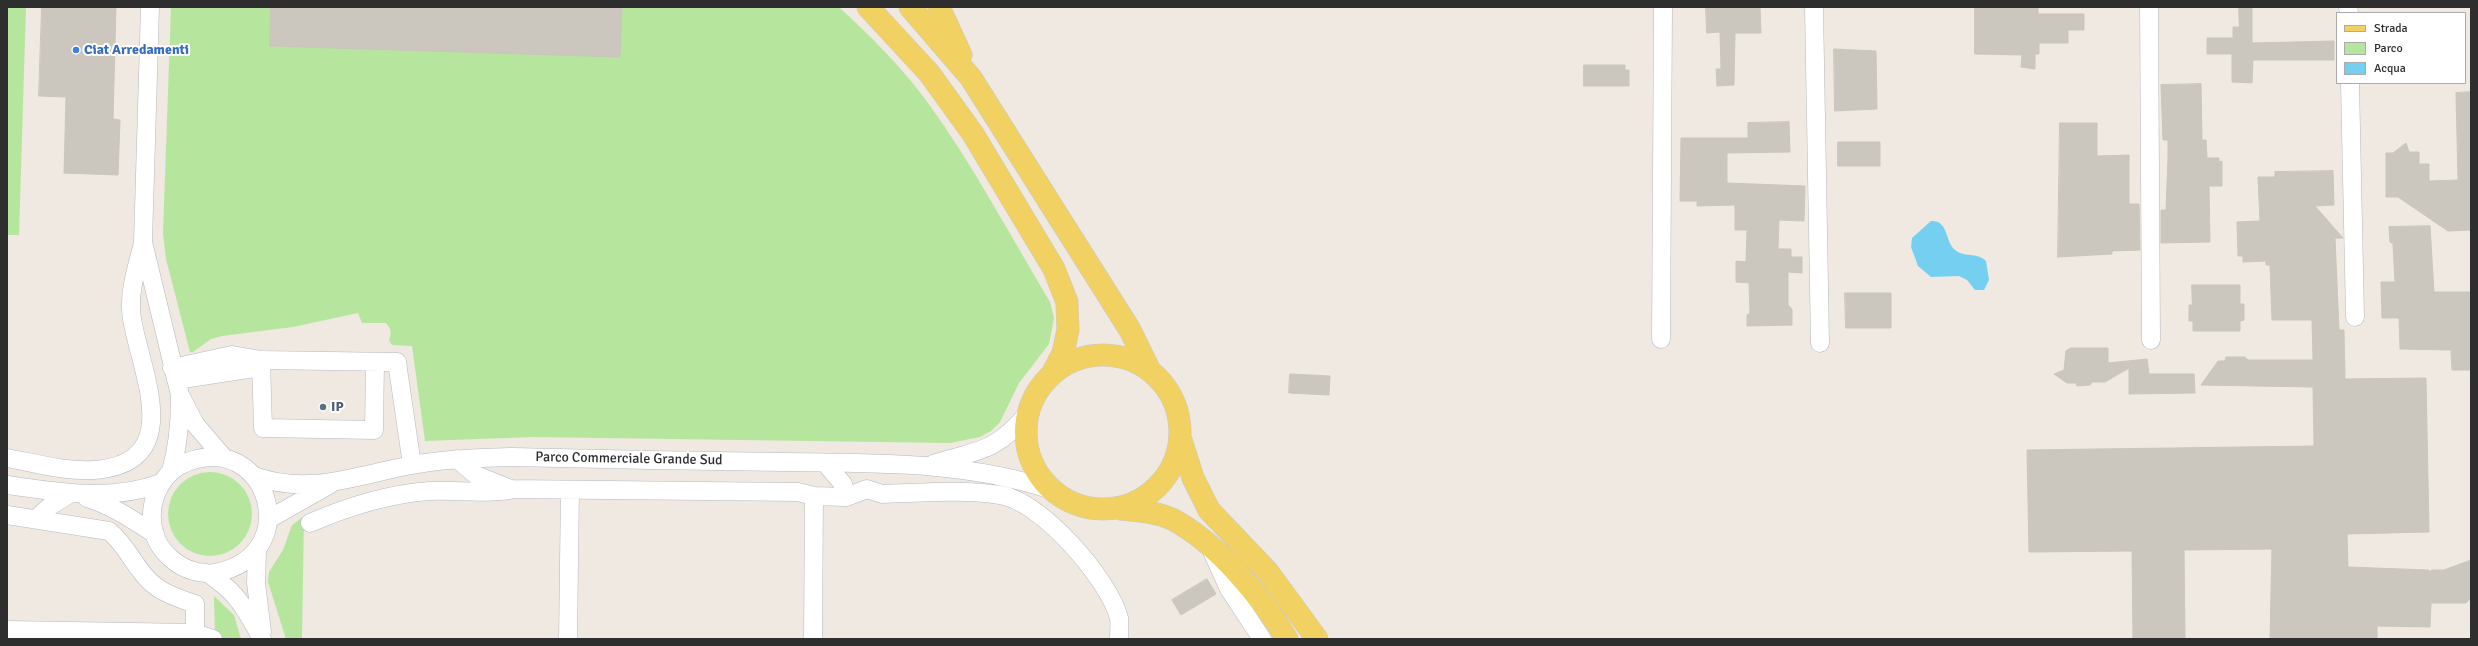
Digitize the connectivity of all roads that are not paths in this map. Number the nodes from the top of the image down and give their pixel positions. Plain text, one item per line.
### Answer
1 (150, 7) edge
2 (868, 7) edge
3 (910, 7) edge
4 (939, 7) edge
5 (1663, 7) edge
6 (1814, 7) edge
7 (2149, 7) edge
8 (971, 78) junction
9 (2350, 84) edge
10 (143, 242) junction
11 (2355, 317) dead end
12 (1661, 339) dead end
13 (2151, 340) dead end
14 (1820, 343) dead end
15 (375, 362) junction
16 (261, 364) junction
17 (1149, 369) junction
18 (1052, 374) junction
19 (176, 381) junction
20 (1028, 413) junction
21 (1181, 440) junction
22 (7, 458) edge
23 (224, 458) junction
24 (457, 459) junction
25 (825, 463) junction
26 (866, 463) junction
27 (412, 464) junction
28 (929, 465) junction
29 (254, 476) junction
30 (166, 477) junction
31 (332, 483) junction
32 (7, 485) edge
33 (866, 489) junction
34 (511, 490) junction
35 (570, 490) junction
36 (1052, 490) junction
37 (71, 493) junction
38 (814, 496) junction
39 (846, 497) junction
40 (1115, 509) junction
41 (7, 515) edge
42 (36, 519) junction
43 (269, 520) junction
44 (310, 522) dead end
45 (155, 534) junction
46 (1210, 546) junction
47 (257, 550) junction
48 (208, 574) junction
49 (7, 630) edge
50 (195, 633) junction
51 (213, 639) edge
52 (262, 639) edge
53 (568, 639) edge
54 (812, 639) edge
55 (1119, 639) edge
56 (1262, 639) edge
57 (1287, 639) edge
58 (1317, 639) edge

1 - 10 street
2 - 18 main road
3 - 8 main road
4 - 8 main road
5 - 12 street
6 - 14 street
7 - 13 street
8 - 17 main road
9 - 11 street
10 - 19 street
10 - 22 street
15 - 16 street
15 - 16 street
15 - 27 street
16 - 19 street
17 - 18 main road
17 - 21 main road
18 - 20 main road
19 - 23 street
19 - 30 street
20 - 28 street, Parco Commerciale Grande Sud
20 - 36 main road
21 - 40 main road
21 - 58 main road
23 - 29 street
23 - 30 street
24 - 25 street, Parco Commerciale Grande Sud
24 - 27 street, Parco Commerciale Grande Sud
24 - 34 street
25 - 26 street, Parco Commerciale Grande Sud
25 - 39 street
26 - 28 street, Parco Commerciale Grande Sud
26 - 33 street
27 - 31 street, Parco Commerciale Grande Sud
28 - 36 street, Parco Commerciale Grande Sud
29 - 31 street, Parco Commerciale Grande Sud
29 - 43 street
30 - 37 street
30 - 45 street
31 - 43 street, Parco Commerciale Grande Sud
32 - 37 street
33 - 39 street
33 - 55 street
34 - 35 street
34 - 44 street
35 - 38 street
35 - 53 street
36 - 40 main road
37 - 42 street
37 - 45 street
38 - 39 street
38 - 54 street
40 - 46 main road
41 - 42 street
42 - 50 street
43 - 47 street
45 - 48 street
46 - 56 street
46 - 57 main road
47 - 48 street
47 - 52 street
48 - 52 street
49 - 50 street
50 - 51 street

